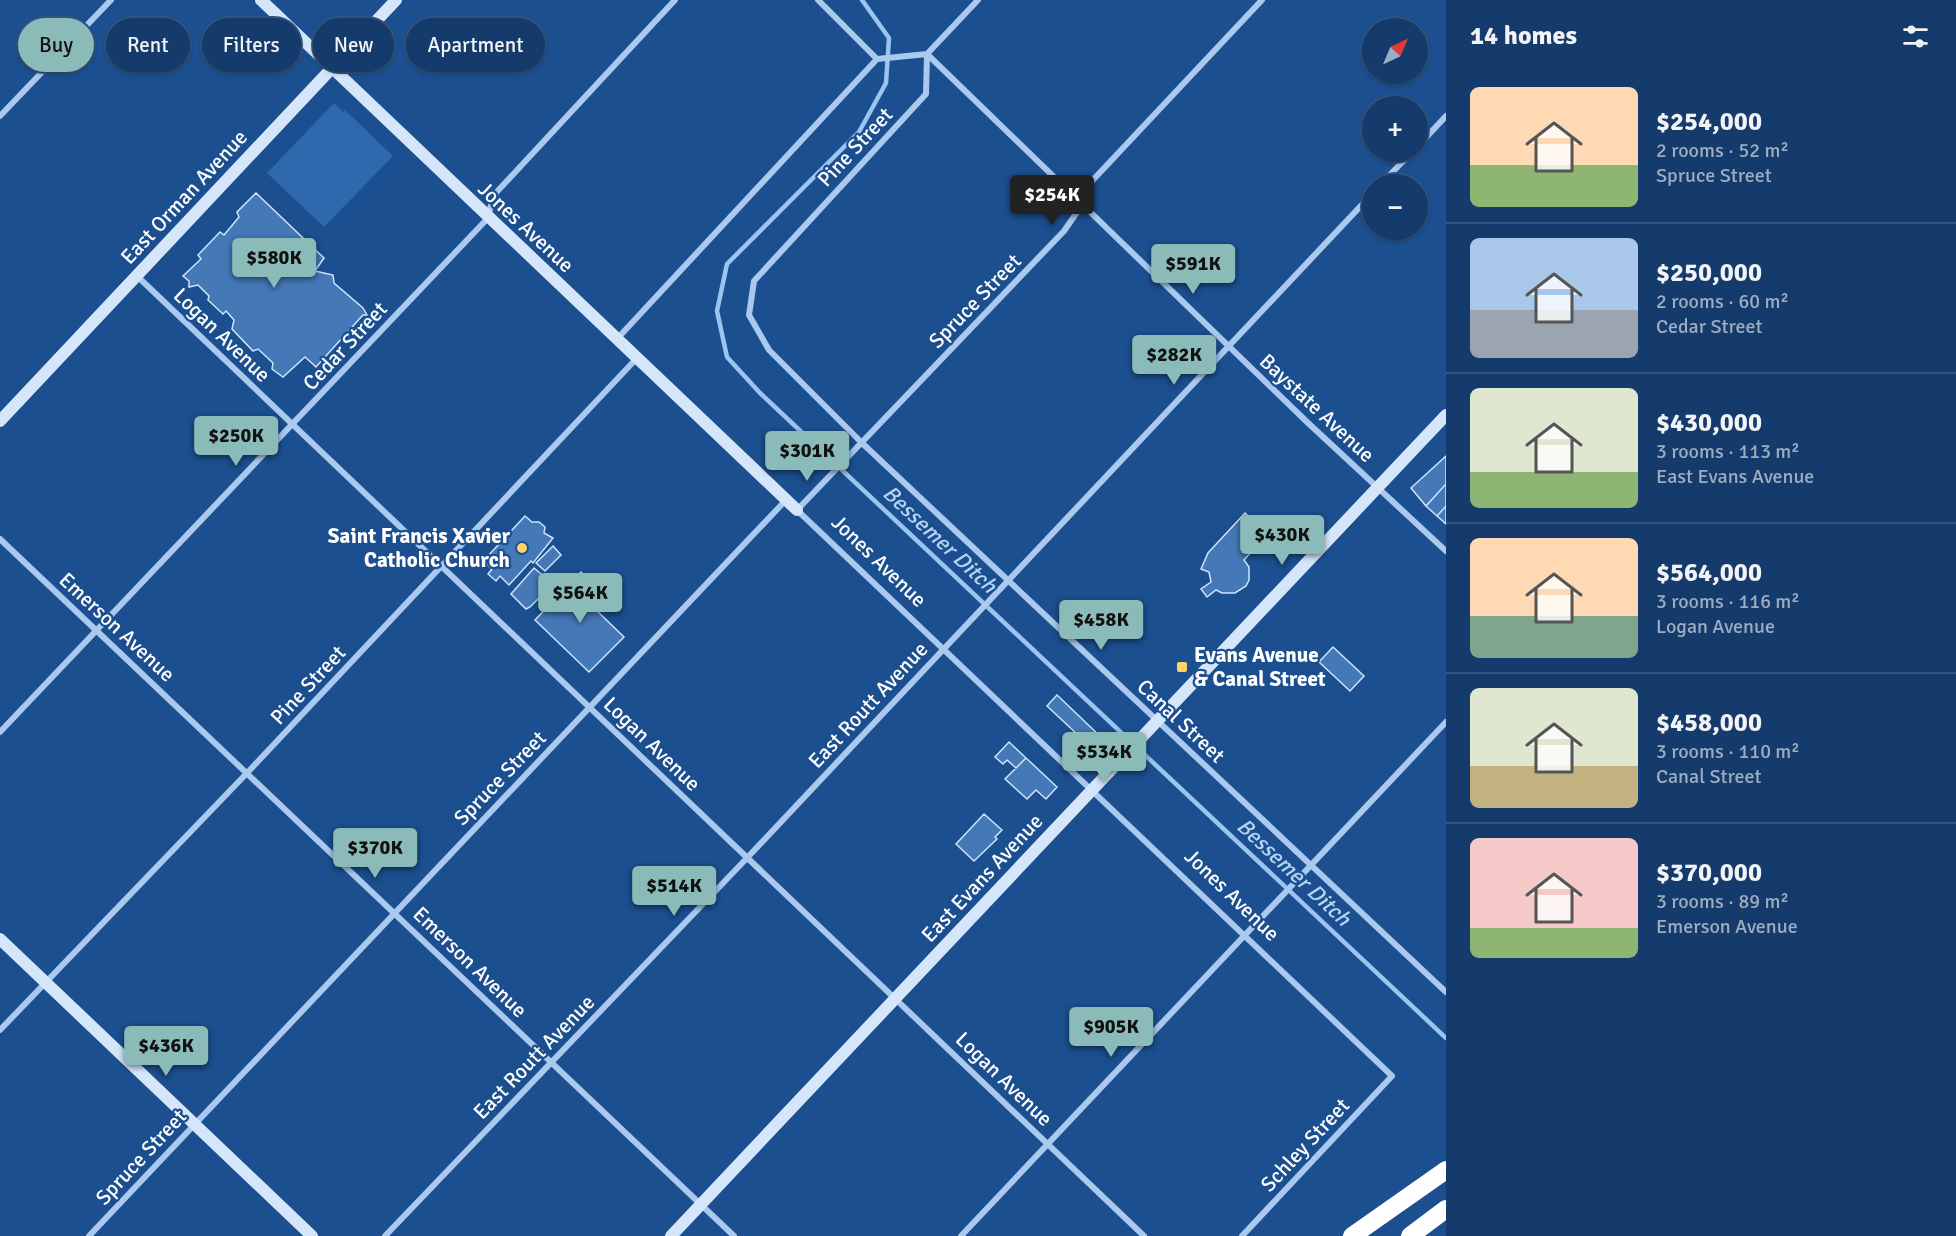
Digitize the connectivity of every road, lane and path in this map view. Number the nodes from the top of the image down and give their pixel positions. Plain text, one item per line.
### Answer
1 (111, 0) edge
2 (261, 0) edge
3 (396, 0) edge
4 (675, 0) edge
5 (818, 0) edge
6 (978, 0) edge
7 (1262, 0) edge
8 (379, 18) edge
9 (313, 50) edge
10 (927, 54) junction
11 (877, 59) junction
12 (326, 72) edge
13 (336, 72) edge
14 (0, 116) edge
15 (1446, 116) edge
16 (1428, 135) edge
17 (1402, 162) edge
18 (1391, 174) edge
19 (1082, 205) junction
20 (1362, 205) edge
21 (488, 218) junction
22 (137, 276) junction
23 (749, 315) joint
24 (616, 340) junction
25 (1228, 346) junction
26 (636, 359) junction
27 (1446, 415) edge
28 (0, 421) edge
29 (292, 426) junction
30 (862, 443) junction
31 (1377, 487) junction
32 (786, 500) junction
33 (797, 510) junction
34 (0, 539) edge
35 (1446, 551) edge
36 (441, 566) junction
37 (1009, 580) junction
38 (97, 630) junction
39 (943, 649) junction
40 (591, 708) junction
41 (1156, 721) junction
42 (1446, 722) edge
43 (0, 732) edge
44 (247, 773) junction
45 (1092, 789) junction
46 (747, 858) junction
47 (1310, 864) junction
48 (394, 913) junction
49 (1245, 934) junction
50 (0, 939) edge
51 (45, 982) junction
52 (1446, 992) edge
53 (897, 998) junction
54 (0, 1030) edge
55 (551, 1062) junction
56 (1392, 1077) joint
57 (195, 1124) junction
58 (1047, 1143) junction
59 (1446, 1170) edge
60 (701, 1205) junction
61 (1446, 1209) edge
62 (89, 1236) edge
63 (312, 1236) edge
64 (385, 1236) edge
65 (671, 1236) edge
66 (734, 1236) edge
67 (961, 1236) edge
68 (1144, 1236) edge
69 (1242, 1236) edge
70 (1352, 1236) edge
71 (1410, 1236) edge

1 - 14 street
2 - 9 street, Jones Avenue
3 - 8 street, East Orman Avenue
4 - 21 street, Cedar Street
5 - 11 street
6 - 10 street
7 - 19 street, Spruce Street
10 - 11 street
10 - 19 street, Baystate Avenue
10 - 23 street, Pine Street
11 - 24 street, Pine Street
12 - 22 street, East Orman Avenue
13 - 21 street, Jones Avenue
15 - 16 street
17 - 18 street
19 - 25 street, Baystate Avenue
19 - 30 street, Spruce Street
20 - 25 street, East Routt Avenue
21 - 24 street, Jones Avenue
21 - 29 street, Cedar Street
22 - 28 street, East Orman Avenue
22 - 29 street, Logan Avenue
23 - 30 street, Canal Street
24 - 26 street, Jones Avenue
25 - 31 street, Baystate Avenue
25 - 37 street, East Routt Avenue
26 - 32 street, Jones Avenue
26 - 36 street, Pine Street
27 - 31 street, East Evans Avenue
29 - 36 street, Logan Avenue
29 - 38 street, Cedar Street
30 - 33 street, Spruce Street
30 - 37 street, Canal Street
31 - 35 street, Baystate Avenue
31 - 41 street, East Evans Avenue
32 - 33 street, Jones Avenue
32 - 40 street, Spruce Street
33 - 39 street, Jones Avenue
34 - 38 street, Emerson Avenue
36 - 40 street, Logan Avenue
36 - 44 street, Pine Street
37 - 39 street, East Routt Avenue
37 - 41 street, Canal Street
38 - 43 street, Cedar Street
38 - 44 street, Emerson Avenue
39 - 45 street, Jones Avenue
39 - 46 street, East Routt Avenue
40 - 46 street, Logan Avenue
40 - 48 street, Spruce Street
41 - 45 street, East Evans Avenue
41 - 47 street, Canal Street
42 - 47 street
44 - 48 street, Emerson Avenue
44 - 51 street, Pine Street
45 - 49 street, Jones Avenue
45 - 53 street, East Evans Avenue
46 - 53 street, Logan Avenue
46 - 55 street, East Routt Avenue
47 - 49 street
47 - 52 street, Canal Street
48 - 55 street, Emerson Avenue
48 - 57 street, Spruce Street
49 - 56 street, Jones Avenue
49 - 58 street
50 - 51 street
51 - 54 street, Pine Street
51 - 57 street
53 - 58 street, Logan Avenue
53 - 60 street, East Evans Avenue
55 - 60 street, Emerson Avenue
55 - 64 street, East Routt Avenue
56 - 69 street, Schley Street
57 - 62 street, Spruce Street
57 - 63 street
58 - 67 street
58 - 68 street, Logan Avenue
59 - 70 highway
60 - 65 street, East Evans Avenue
60 - 66 street, Emerson Avenue
61 - 71 highway

